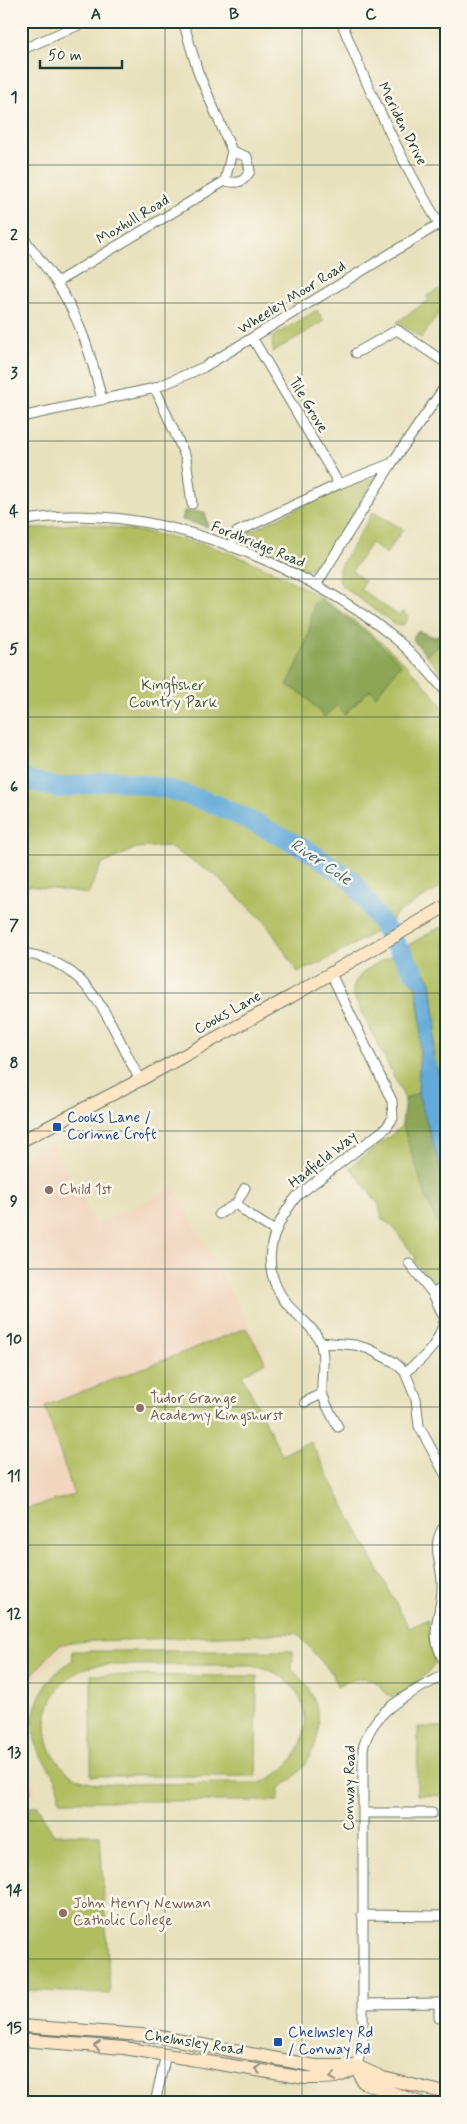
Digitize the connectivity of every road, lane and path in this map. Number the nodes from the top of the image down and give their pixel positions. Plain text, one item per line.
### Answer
1 (88, 21) edge
2 (183, 21) edge
3 (341, 21) edge
4 (21, 50) edge
5 (232, 152) junction
6 (225, 181) junction
7 (439, 224) junction
8 (21, 235) edge
9 (446, 235) edge
10 (57, 282) junction
11 (253, 339) junction
12 (356, 353) dead end
13 (446, 363) edge
14 (446, 385) edge
15 (156, 388) junction
16 (102, 400) junction
17 (21, 416) edge
18 (392, 463) junction
19 (339, 484) junction
20 (192, 504) dead end
21 (21, 521) edge
22 (231, 547) junction
23 (316, 585) junction
24 (446, 692) edge
25 (446, 906) edge
26 (21, 953) edge
27 (331, 974) junction
28 (140, 1080) junction
29 (21, 1141) edge
30 (246, 1188) dead end
31 (236, 1204) junction
32 (218, 1214) dead end
33 (275, 1231) junction
34 (409, 1263) dead end
35 (446, 1285) edge
36 (433, 1294) junction
37 (320, 1342) junction
38 (405, 1372) junction
39 (322, 1394) junction
40 (305, 1402) dead end
41 (338, 1427) dead end
42 (446, 1476) edge
43 (446, 1524) edge
44 (446, 1664) edge
45 (446, 1674) edge
46 (363, 1814) junction
47 (432, 1814) dead end
48 (362, 1915) junction
49 (446, 1916) edge
50 (364, 2004) junction
51 (439, 2018) dead end
52 (21, 2026) edge
53 (21, 2040) edge
54 (166, 2054) junction
55 (357, 2066) junction
56 (446, 2093) edge
57 (155, 2103) edge
58 (420, 2103) edge

1 - 4 street
2 - 5 street, Moxhull Road
3 - 7 street, Meriden Drive
5 - 6 street
5 - 6 street, Moxhull Road
6 - 10 street, Moxhull Road
7 - 9 street, Meriden Drive
7 - 11 street, Wheeley Moor Road
8 - 10 street
10 - 16 street
11 - 15 street, Wheeley Moor Road
11 - 19 street, Tile Grove
12 - 13 street
14 - 18 street
15 - 16 street, Wheeley Moor Road
15 - 20 street
16 - 17 street, Wheeley Moor Road
18 - 19 street
18 - 23 street
19 - 22 street
21 - 22 street, Fordbridge Road
22 - 23 street, Fordbridge Road
23 - 24 street, Fordbridge Road
25 - 27 street, Cooks Lane
26 - 28 street
27 - 28 street, Cooks Lane
27 - 33 street, Hadfield Way
28 - 29 street, Cooks Lane
30 - 31 street
31 - 32 street
31 - 33 street
33 - 37 street, Hadfield Way
34 - 36 street
35 - 36 street
36 - 38 street
37 - 38 street
37 - 39 street
38 - 42 street
39 - 40 street
39 - 41 street
43 - 44 street
45 - 46 street, Conway Road
46 - 47 street
46 - 48 street, Conway Road
48 - 49 street
48 - 50 street, Conway Road
50 - 51 street
50 - 55 street, Conway Road
52 - 55 street, Chelmsley Road
54 -> 53 street, Chelmsley Road
55 -> 54 street, Chelmsley Road
54 - 57 street
55 - 56 street, Chelmsley Road
55 - 58 street

